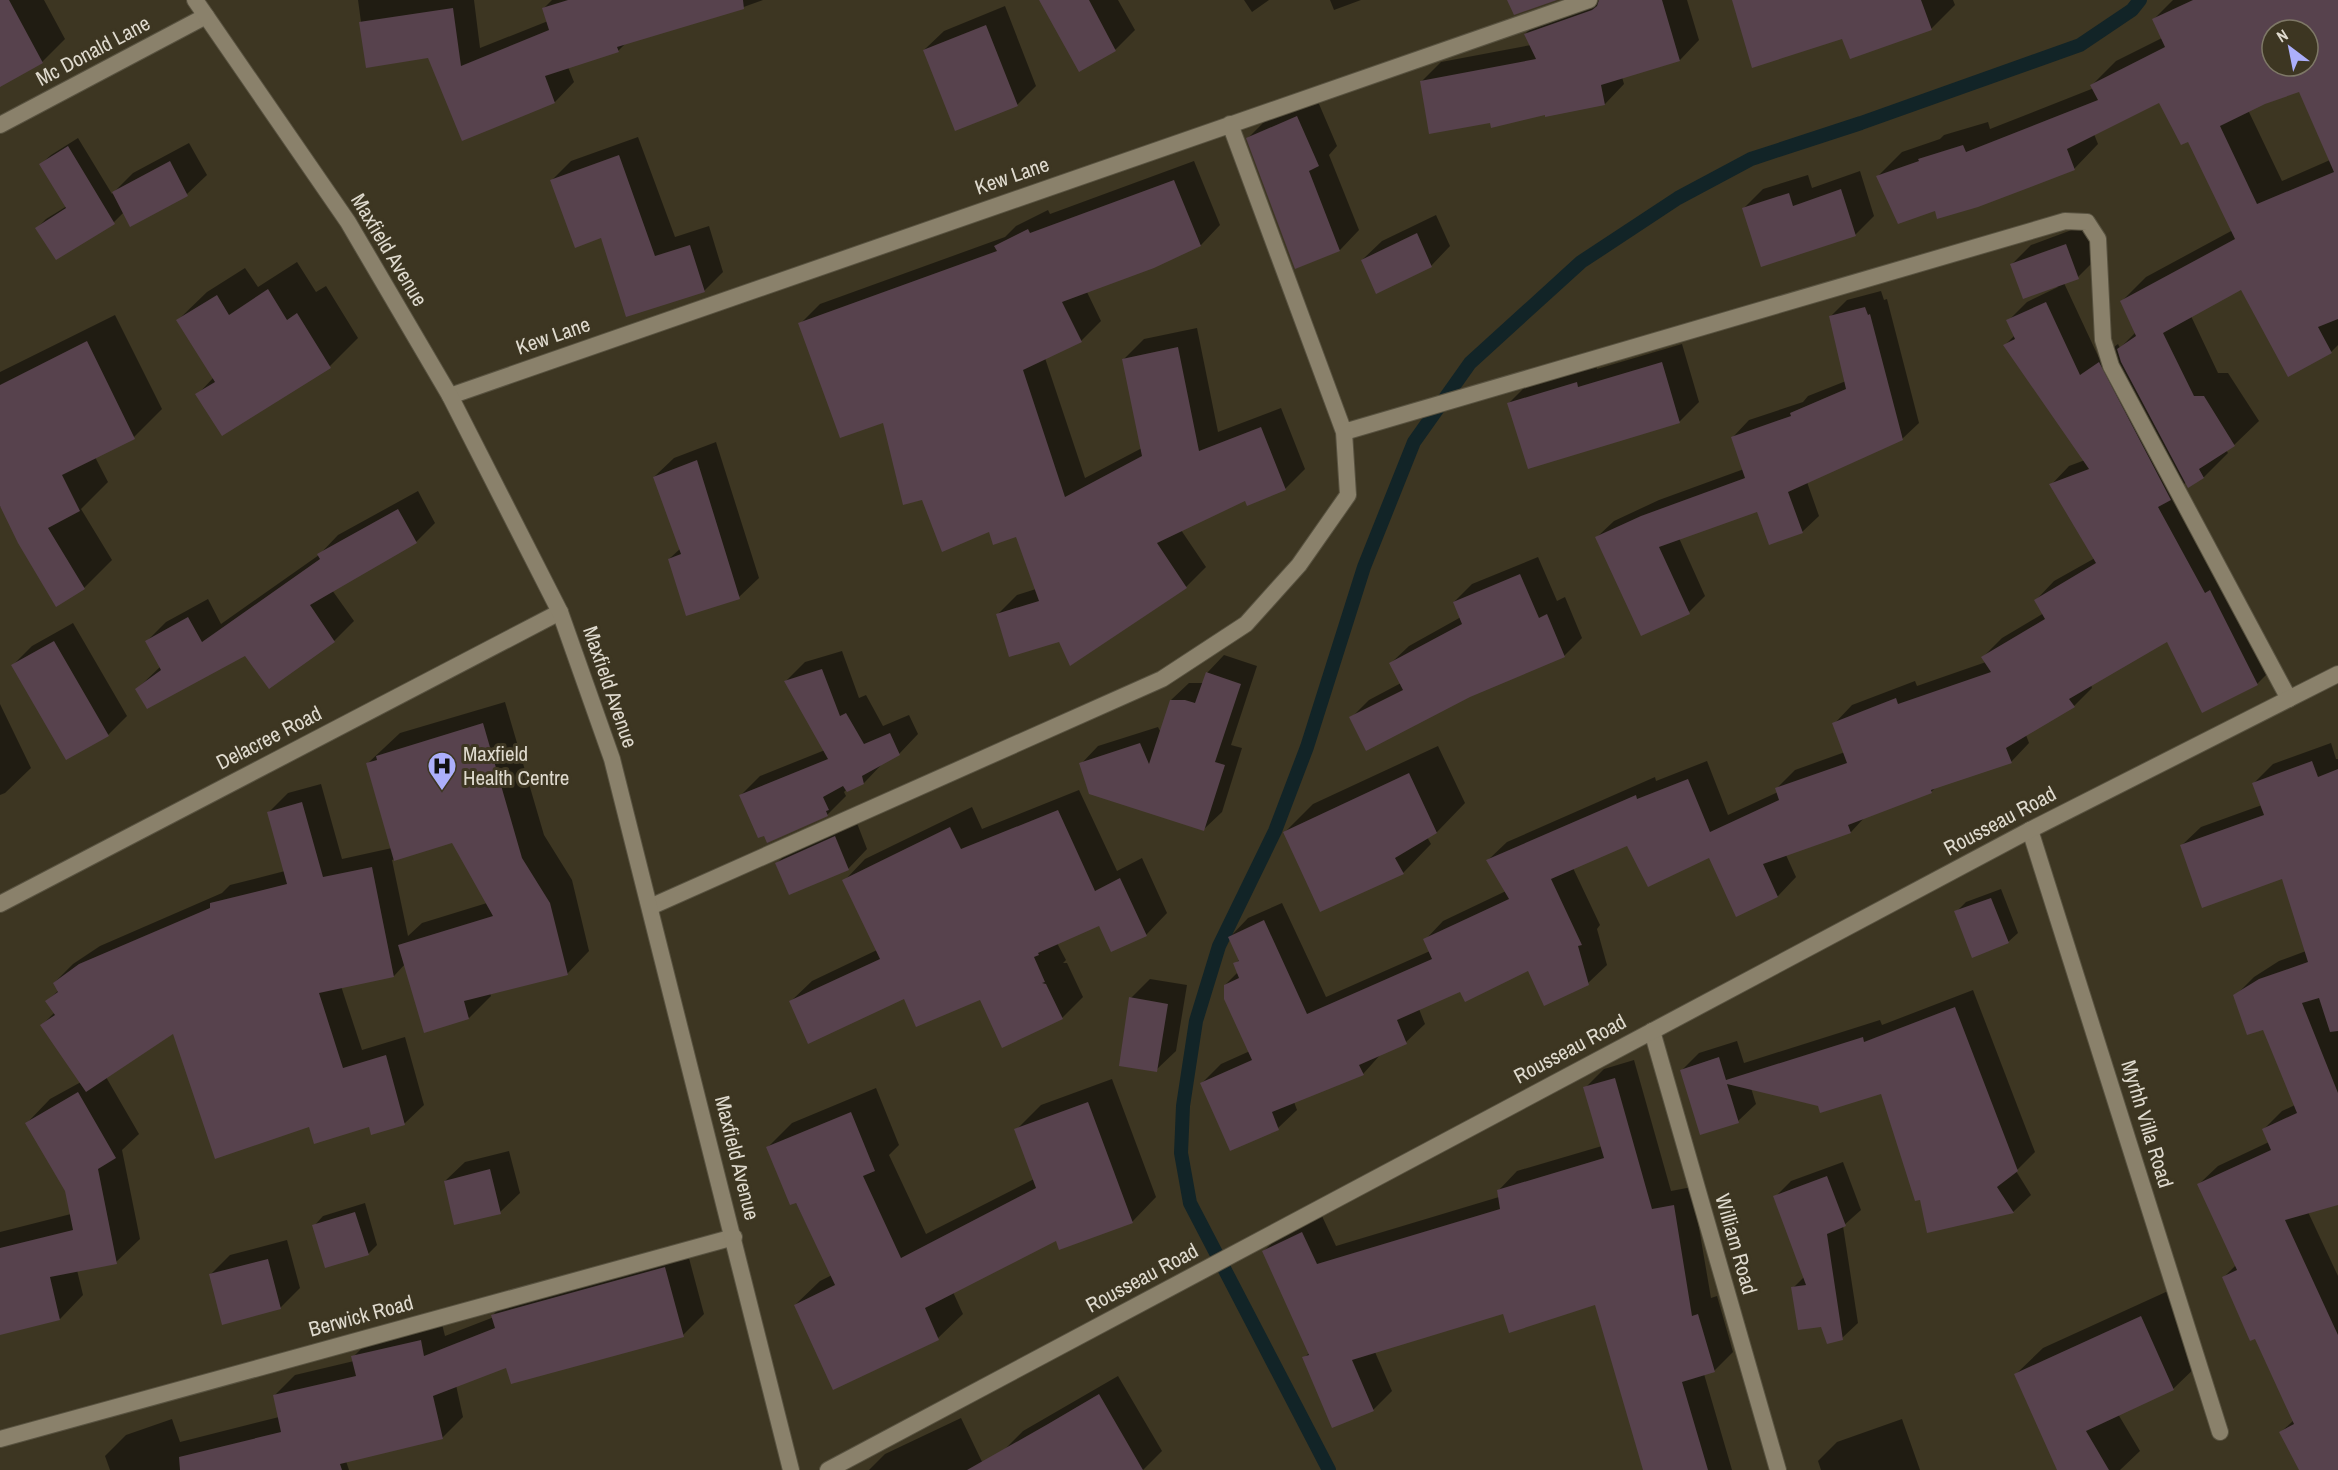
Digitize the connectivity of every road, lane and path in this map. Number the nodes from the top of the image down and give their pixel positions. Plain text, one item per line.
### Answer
1 (195, 0) edge
2 (1589, 0) edge
3 (206, 16) junction
4 (1230, 124) junction
5 (0, 125) edge
6 (450, 396) junction
7 (1344, 432) junction
8 (560, 612) junction
9 (2338, 674) edge
10 (2289, 699) junction
11 (2031, 830) junction
12 (0, 904) edge
13 (650, 907) junction
14 (1652, 1031) junction
15 (734, 1237) junction
16 (2220, 1432) dead end
17 (0, 1439) edge
18 (790, 1470) edge
19 (828, 1470) edge
20 (1778, 1470) edge

1 - 3 street, Maxfield Avenue
2 - 4 street, Kew Lane
3 - 5 street, Mc Donald Lane
3 - 6 street, Maxfield Avenue
4 - 6 street, Kew Lane
4 - 7 street
6 - 8 street, Maxfield Avenue
7 - 10 street
7 - 13 street
8 - 12 street, Delacree Road
8 - 13 street, Maxfield Avenue
9 - 10 street, Rousseau Road
10 - 11 street, Rousseau Road
11 - 14 street, Rousseau Road
11 - 16 street, Myrhh Villa Road
13 - 15 street, Maxfield Avenue
14 - 19 street, Rousseau Road
14 - 20 street, William Road
15 - 17 street, Berwick Road
15 - 18 street, Maxfield Avenue

